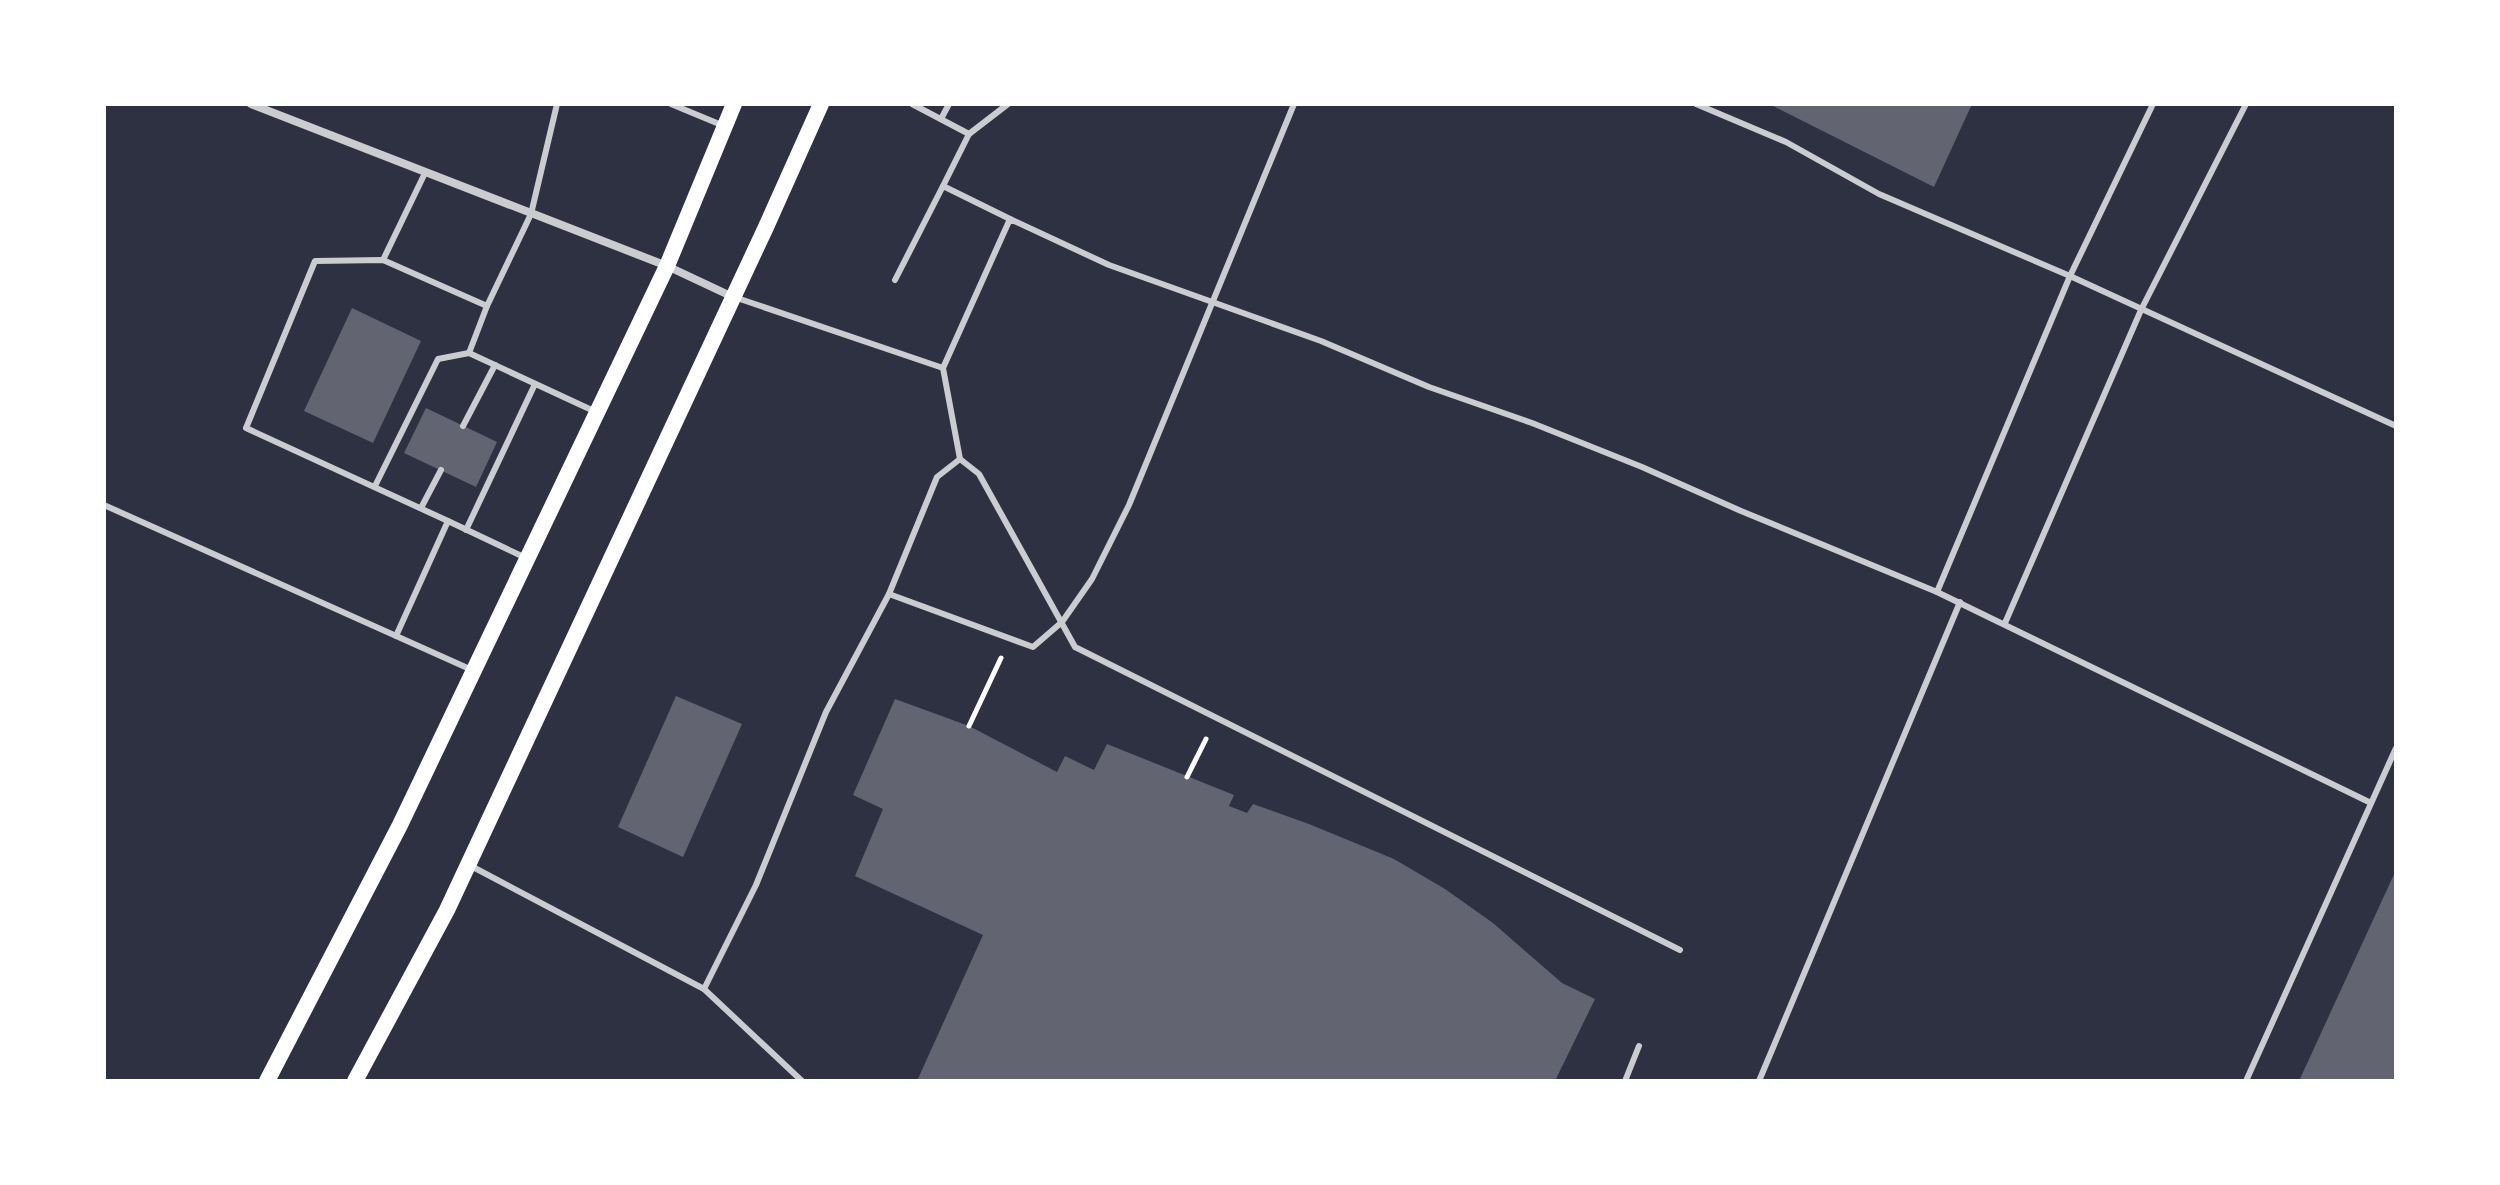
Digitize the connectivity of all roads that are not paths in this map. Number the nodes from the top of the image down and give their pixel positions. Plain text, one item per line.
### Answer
1 (251, 104) edge
2 (557, 104) edge
3 (671, 104) edge
4 (734, 104) edge
5 (821, 104) edge
6 (912, 104) edge
7 (949, 104) edge
8 (1008, 104) edge
9 (1294, 104) edge
10 (1696, 104) edge
11 (2153, 104) edge
12 (2246, 104) edge
13 (941, 119) junction
14 (724, 126) junction
15 (969, 134) junction
16 (425, 173) junction
17 (943, 186) junction
18 (531, 214) junction
19 (1010, 219) junction
20 (383, 260) junction
21 (667, 266) junction
22 (2070, 276) junction
23 (895, 280) dead end
24 (733, 297) junction
25 (1212, 302) junction
26 (487, 306) junction
27 (2141, 310) junction
28 (469, 353) junction
29 (495, 365) junction
30 (943, 368) junction
31 (535, 384) junction
32 (596, 412) junction
33 (463, 426) dead end
34 (2396, 426) edge
35 (960, 459) junction
36 (441, 470) dead end
37 (375, 486) junction
38 (104, 505) edge
39 (421, 508) junction
40 (448, 521) junction
41 (466, 530) junction
42 (526, 558) junction
43 (1937, 592) junction
44 (889, 594) junction
45 (1960, 602) junction
46 (1062, 622) junction
47 (2005, 623) junction
48 (396, 636) junction
49 (472, 670) junction
50 (2396, 748) edge
51 (2371, 803) junction
52 (468, 864) junction
53 (1680, 950) dead end
54 (704, 989) junction
55 (1639, 1046) dead end
56 (267, 1081) edge
57 (355, 1081) edge
58 (802, 1081) edge
59 (1625, 1081) edge
60 (1759, 1081) edge
61 (2246, 1081) edge

1 - 16 street
2 - 18 lane
3 - 14 lane
4 - 14 main road
5 - 24 main road
6 - 13 lane
7 - 13 lane
8 - 15 lane
9 - 25 lane
10 - 22 lane
11 - 22 lane
12 - 27 lane
13 - 15 lane
14 - 21 main road
15 - 17 lane
16 - 18 street
16 - 20 lane
17 - 19 lane
17 - 23 lane
18 - 21 street
18 - 26 lane
19 - 25 lane
19 - 30 lane
20 - 26 lane
20 - 37 lane
21 - 24 street
21 - 32 main road
22 - 27 lane
22 - 43 lane
24 - 30 lane
24 - 52 main road
25 - 43 lane
25 - 46 lane
26 - 28 lane
27 - 34 lane
27 - 47 lane
28 - 29 lane
28 - 37 lane
29 - 31 lane
29 - 33 lane
30 - 35 lane
31 - 32 lane
31 - 41 lane
32 - 42 main road
35 - 44 lane
35 - 46 lane
36 - 39 lane
37 - 39 lane
38 - 48 lane
39 - 40 lane
40 - 41 lane
40 - 48 lane
41 - 42 lane
42 - 49 main road
43 - 45 lane
44 - 46 lane
44 - 54 lane
45 - 47 lane
45 - 60 lane
46 - 53 lane
47 - 51 lane
48 - 49 lane
49 - 56 main road
50 - 51 lane
51 - 61 lane
52 - 54 lane
52 - 57 main road
54 - 58 lane
55 - 59 lane

